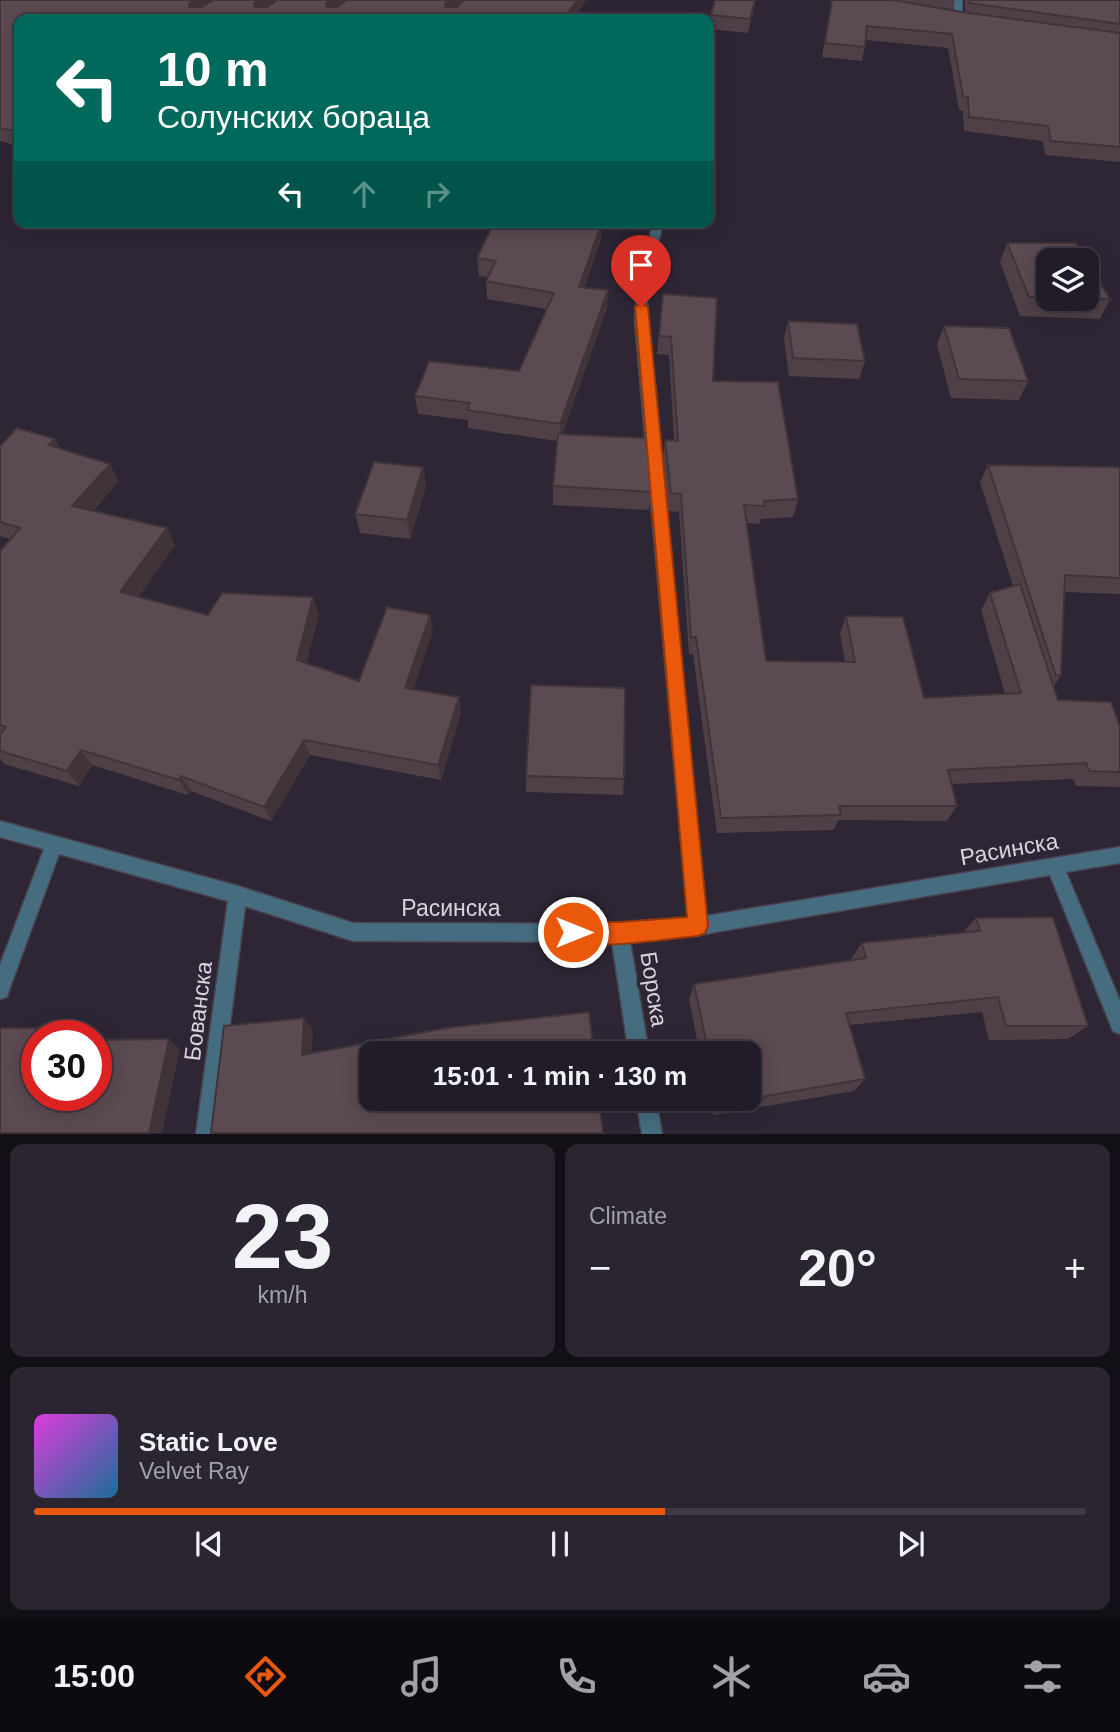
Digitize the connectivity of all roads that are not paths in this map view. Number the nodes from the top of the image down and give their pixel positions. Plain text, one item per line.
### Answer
1 (958, 0) edge
2 (945, 19) edge
3 (958, 21) junction
4 (971, 23) edge
5 (657, 228) edge
6 (0, 830) edge
7 (54, 845) junction
8 (1120, 855) edge
9 (1055, 866) junction
10 (238, 895) junction
11 (698, 926) junction
12 (620, 933) junction
13 (0, 990) edge
14 (1120, 1024) edge
15 (637, 1041) edge
16 (648, 1111) edge
17 (206, 1133) edge
18 (652, 1133) edge

1 - 3 street
2 - 3 street
3 - 4 street
5 - 11 street
6 - 7 street, Расинска
7 - 10 street, Расинска
7 - 13 street
8 - 9 street, Расинска
9 - 11 street, Расинска
9 - 14 street
10 - 12 street, Расинска
10 - 17 street, Бованска
11 - 12 street, Расинска
12 - 15 street, Борска
16 - 18 street

